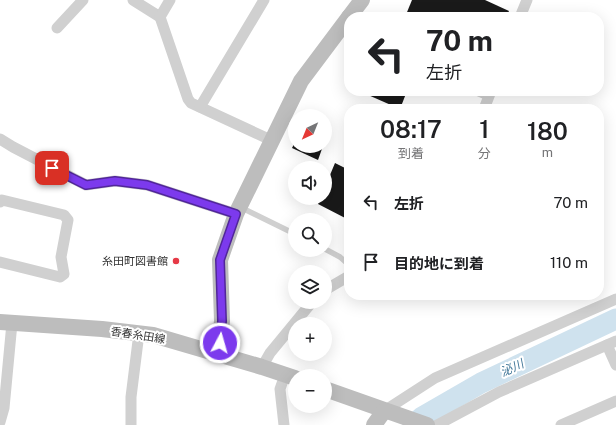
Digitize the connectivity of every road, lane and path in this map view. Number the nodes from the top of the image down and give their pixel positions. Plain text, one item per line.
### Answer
1 (83, 0) edge
2 (133, 0) edge
3 (170, 0) edge
4 (264, 0) edge
5 (362, 0) edge
6 (527, 0) edge
7 (353, 12) edge
8 (522, 12) edge
9 (160, 17) junction
10 (344, 24) edge
11 (57, 28) dead end
12 (200, 107) junction
13 (0, 138) edge
14 (273, 142) junction
15 (0, 202) edge
16 (238, 210) junction
17 (288, 231) edge
18 (332, 253) edge
19 (344, 261) edge
20 (0, 262) edge
21 (344, 279) edge
22 (332, 286) edge
23 (616, 298) edge
24 (306, 309) edge
25 (6, 323) edge
26 (139, 333) junction
27 (612, 343) edge
28 (218, 354) junction
29 (616, 365) edge
30 (262, 367) junction
31 (288, 376) edge
32 (288, 379) edge
33 (332, 392) edge
34 (616, 401) edge
35 (384, 411) junction
36 (0, 422) edge
37 (131, 425) edge
38 (284, 425) edge
39 (374, 425) edge
40 (430, 425) edge
41 (561, 425) edge

1 - 11 street
2 - 9 street
3 - 9 street
4 - 12 street
5 - 7 street
6 - 8 street
9 - 12 street
10 - 14 street
12 - 14 street
13 - 16 street
14 - 16 street
15 - 20 street
16 - 17 lane
16 - 28 street
18 - 19 lane
21 - 22 street
23 - 35 street
24 - 30 street
25 - 26 street, 香春糸田線
25 - 36 street
26 - 28 street, 香春糸田線
26 - 37 street
27 - 29 street
27 - 40 street
28 - 30 street, 香春糸田線
30 - 31 street, 香春糸田線
32 - 38 street
33 - 35 street
34 - 41 street
35 - 39 street
35 - 40 street

